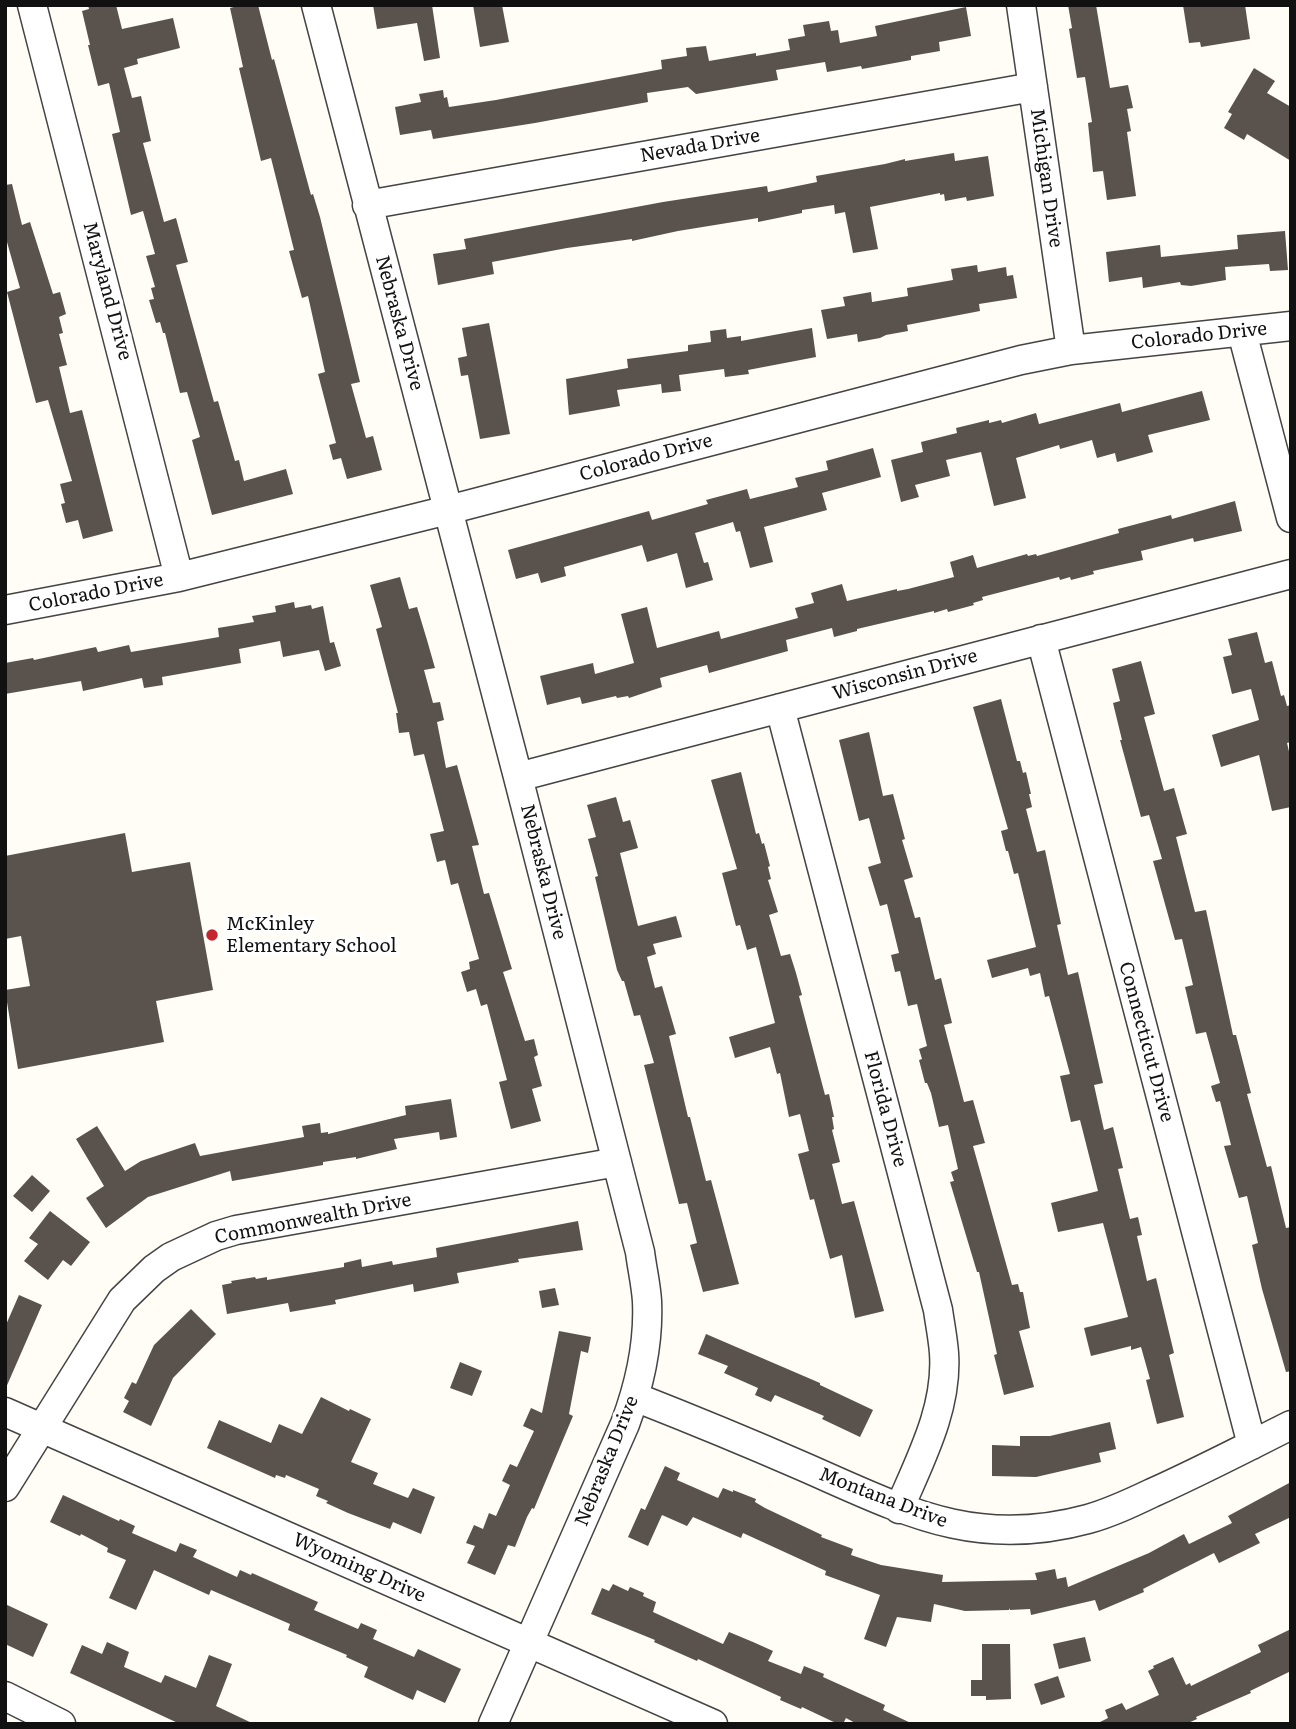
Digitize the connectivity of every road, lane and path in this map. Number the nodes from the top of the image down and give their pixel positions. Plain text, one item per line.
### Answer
1 (32, 5) edge
2 (316, 5) edge
3 (1021, 5) edge
4 (1034, 87) junction
5 (367, 205) junction
6 (1291, 326) edge
7 (1242, 332) junction
8 (1071, 351) junction
9 (449, 510) junction
10 (1291, 518) edge
11 (1291, 574) edge
12 (179, 577) junction
13 (5, 610) edge
14 (1041, 639) junction
15 (780, 708) junction
16 (518, 777) junction
17 (617, 1162) junction
18 (635, 1396) junction
19 (5, 1412) edge
20 (1291, 1425) edge
21 (42, 1428) junction
22 (1252, 1445) junction
23 (5, 1487) edge
24 (899, 1509) junction
25 (529, 1643) junction
26 (5, 1696) edge
27 (61, 1724) edge
28 (493, 1724) edge
29 (713, 1724) edge

1 - 12 street, Maryland Drive
2 - 5 street, Nebraska Drive
3 - 4 street, Michigan Drive
4 - 5 street, Nevada Drive
4 - 8 street, Michigan Drive
5 - 9 street, Nebraska Drive
6 - 7 street, Colorado Drive
7 - 8 street, Colorado Drive
7 - 10 street
8 - 9 street, Colorado Drive
9 - 12 street, Colorado Drive
9 - 16 street, Nebraska Drive
11 - 14 street, Wisconsin Drive
12 - 13 street, Colorado Drive
14 - 15 street, Wisconsin Drive
14 - 22 street, Connecticut Drive
15 - 16 street, Wisconsin Drive
15 - 24 street, Florida Drive
16 - 17 street, Nebraska Drive
17 - 18 street, Nebraska Drive
17 - 21 street, Commonwealth Drive
18 - 24 street, Montana Drive
18 - 25 street, Nebraska Drive
19 - 21 street, Wyoming Drive
20 - 22 street, Montana Drive
21 - 23 street, Commonwealth Drive
21 - 25 street, Wyoming Drive
22 - 24 street, Montana Drive
25 - 28 street, Nebraska Drive
25 - 29 street, Wyoming Drive
26 - 27 street

